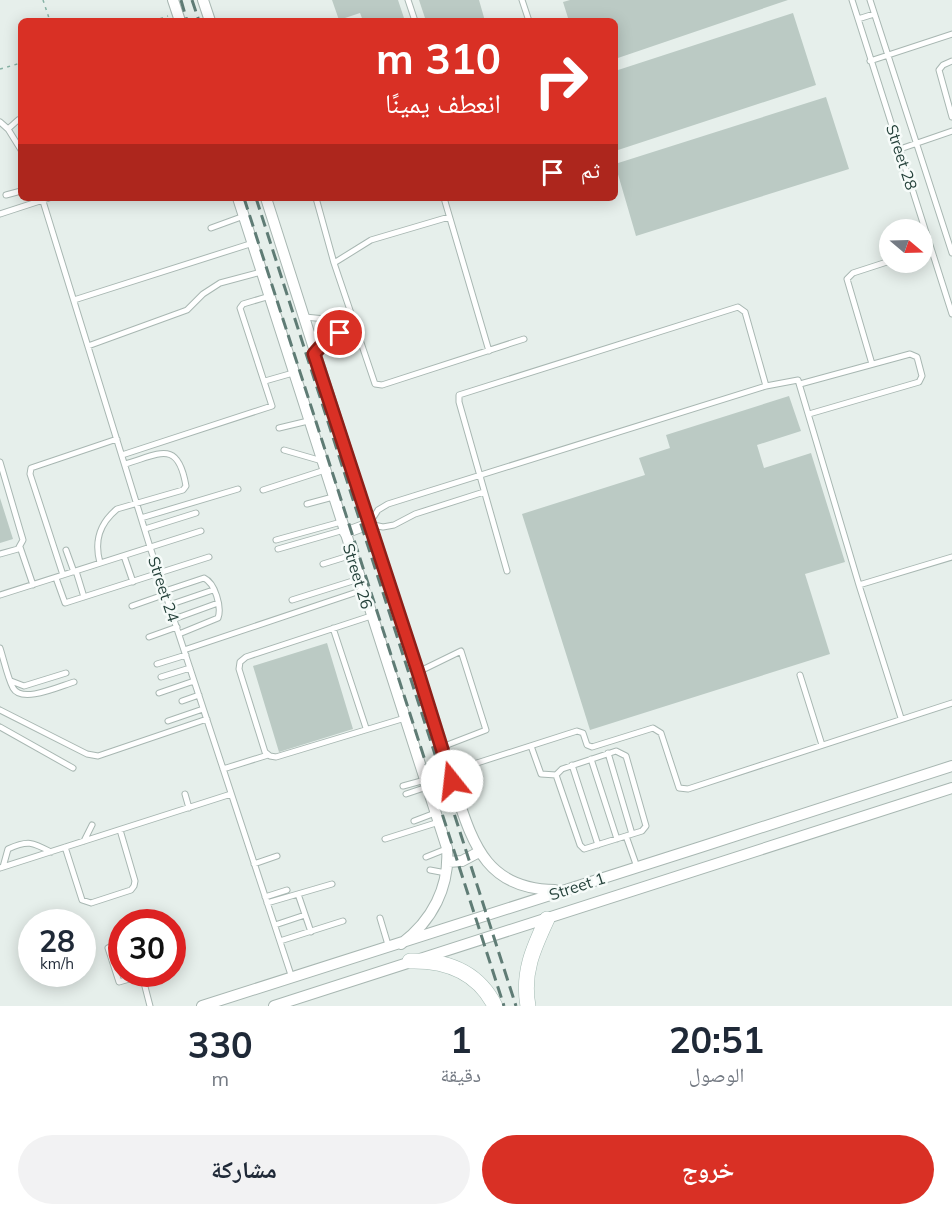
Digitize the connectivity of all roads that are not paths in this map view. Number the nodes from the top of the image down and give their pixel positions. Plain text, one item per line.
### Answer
1 (173, 0) edge
2 (203, 0) edge
3 (408, 0) edge
4 (522, 0) edge
5 (852, 0) edge
6 (870, 0) edge
7 (874, 14) junction
8 (179, 17) edge
9 (209, 18) edge
10 (414, 18) edge
11 (528, 18) edge
12 (858, 19) junction
13 (952, 34) edge
14 (888, 56) junction
15 (870, 61) junction
16 (952, 61) edge
17 (952, 117) edge
18 (18, 120) dead end
19 (0, 122) edge
20 (8, 129) junction
21 (952, 131) edge
22 (916, 144) junction
23 (18, 145) edge
24 (900, 149) junction
25 (18, 191) edge
26 (6, 195) dead end
27 (39, 201) edge
28 (46, 201) edge
29 (239, 201) edge
30 (267, 201) edge
31 (317, 201) edge
32 (445, 201) edge
33 (0, 214) edge
34 (244, 216) junction
35 (449, 217) junction
36 (922, 219) edge
37 (211, 228) dead end
38 (253, 243) junction
39 (952, 253) edge
40 (933, 254) edge
41 (334, 263) junction
42 (879, 265) edge
43 (262, 271) junction
44 (270, 296) junction
45 (74, 300) junction
46 (350, 311) junction
47 (952, 314) edge
48 (303, 317) junction
49 (356, 329) junction
50 (524, 339) dead end
51 (88, 346) junction
52 (489, 351) junction
53 (314, 354) junction
54 (872, 364) junction
55 (293, 373) junction
56 (265, 381) junction
57 (800, 384) junction
58 (766, 386) junction
59 (809, 414) junction
60 (308, 421) junction
61 (279, 428) dead end
62 (117, 439) junction
63 (284, 450) dead end
64 (122, 455) junction
65 (0, 462) edge
66 (125, 464) junction
67 (323, 466) junction
68 (479, 475) junction
69 (238, 489) dead end
70 (262, 490) dead end
71 (178, 491) junction
72 (484, 492) junction
73 (164, 495) junction
74 (333, 497) junction
75 (136, 502) junction
76 (307, 504) dead end
77 (182, 505) junction
78 (169, 509) junction
79 (196, 513) dead end
80 (141, 518) junction
81 (369, 524) junction
82 (145, 529) junction
83 (343, 529) junction
84 (201, 531) dead end
85 (276, 540) dead end
86 (20, 547) junction
87 (150, 547) junction
88 (278, 549) dead end
89 (66, 550) dead end
90 (0, 554) edge
91 (124, 555) junction
92 (352, 555) junction
93 (209, 557) dead end
94 (952, 557) edge
95 (100, 563) junction
96 (323, 564) dead end
97 (75, 571) junction
98 (507, 571) dead end
99 (159, 574) junction
100 (60, 576) junction
101 (133, 582) junction
102 (361, 584) junction
103 (33, 585) junction
104 (859, 585) junction
105 (213, 590) junction
106 (165, 592) junction
107 (0, 596) edge
108 (84, 597) junction
109 (292, 600) dead end
110 (218, 603) junction
111 (170, 605) junction
112 (132, 606) dead end
113 (371, 616) junction
114 (174, 619) junction
115 (333, 628) junction
116 (178, 630) junction
117 (149, 637) dead end
118 (0, 648) edge
119 (185, 652) junction
120 (157, 664) dead end
121 (190, 668) junction
122 (418, 672) junction
123 (66, 673) dead end
124 (800, 675) dead end
125 (161, 677) dead end
126 (10, 680) junction
127 (194, 681) junction
128 (74, 682) dead end
129 (159, 693) dead end
130 (199, 695) junction
131 (182, 701) dead end
132 (952, 703) edge
133 (204, 709) junction
134 (0, 710) edge
135 (405, 718) junction
136 (901, 718) junction
137 (207, 719) junction
138 (168, 721) dead end
139 (0, 727) edge
140 (366, 728) junction
141 (822, 745) junction
142 (531, 746) junction
143 (442, 747) junction
144 (608, 753) junction
145 (268, 755) junction
146 (591, 759) junction
147 (572, 765) junction
148 (952, 766) edge
149 (73, 768) dead end
150 (223, 768) junction
151 (556, 775) junction
152 (452, 781) junction
153 (427, 783) junction
154 (404, 786) dead end
155 (952, 788) edge
156 (185, 794) dead end
157 (231, 794) junction
158 (406, 794) dead end
159 (189, 808) junction
160 (438, 817) junction
161 (414, 821) dead end
162 (92, 825) dead end
163 (120, 830) junction
164 (629, 835) junction
165 (385, 839) dead end
166 (617, 839) junction
167 (84, 841) junction
168 (598, 845) junction
169 (65, 847) junction
170 (447, 848) junction
171 (51, 852) junction
172 (479, 852) junction
173 (277, 856) dead end
174 (426, 857) dead end
175 (254, 864) junction
176 (2, 867) edge
177 (447, 867) junction
178 (637, 867) junction
179 (430, 870) dead end
180 (332, 884) dead end
181 (287, 890) dead end
182 (564, 890) junction
183 (298, 894) junction
184 (266, 900) junction
185 (305, 915) junction
186 (380, 918) dead end
187 (547, 919) junction
188 (343, 921) dead end
189 (275, 925) junction
190 (311, 932) junction
191 (280, 941) junction
192 (401, 944) junction
193 (389, 948) junction
194 (410, 961) junction
195 (292, 978) junction
196 (147, 987) edge
197 (150, 1006) edge
198 (202, 1006) edge
199 (274, 1006) edge
200 (495, 1006) edge
201 (528, 1006) edge

1 - 8 street
2 - 9 street
3 - 10 lane
4 - 11 lane
5 - 12 lane, Street 28
6 - 7 lane, Street 28
7 - 12 lane
7 - 14 lane, Street 28
12 - 15 lane, Street 28
13 - 14 lane
14 - 15 lane
14 - 22 lane, Street 28
15 - 24 lane, Street 28
16 - 17 lane
18 - 20 lane
19 - 20 lane
20 - 23 lane
21 - 22 lane
22 - 24 lane
22 - 39 lane, Street 28
24 - 36 lane, Street 28
25 - 26 lane
27 - 33 lane
28 - 45 lane, Street 24
29 - 34 street, Street 26
30 - 48 street, Street 26
31 - 41 lane
32 - 35 lane
34 - 37 lane
34 - 38 street, Street 26
35 - 41 lane
35 - 52 lane
38 - 43 street, Street 26
38 - 45 lane
40 - 47 lane, Street 28
41 - 46 lane
42 - 54 lane
43 - 44 street, Street 26
43 - 51 lane
44 - 55 street, Street 26
44 - 56 lane
45 - 51 lane, Street 24
46 - 48 lane
46 - 49 lane
48 - 53 street, Street 26
49 - 52 lane
49 - 53 lane
50 - 52 lane
51 - 62 lane, Street 24
53 - 81 street, Street 26
54 - 57 lane
54 - 59 lane
55 - 56 lane
55 - 60 street, Street 26
56 - 64 lane
57 - 58 lane
57 - 59 lane
58 - 68 lane
58 - 68 lane
59 - 104 lane
60 - 61 lane
60 - 67 street, Street 26
62 - 64 lane, Street 24
62 - 100 lane
63 - 67 lane
64 - 66 lane, Street 24
65 - 86 lane
66 - 71 lane
66 - 75 lane, Street 24
67 - 70 lane
67 - 74 street, Street 26
68 - 72 lane
68 - 81 lane
69 - 77 lane
71 - 73 lane
71 - 77 lane
72 - 81 lane
72 - 98 lane
73 - 75 lane
73 - 78 lane
74 - 76 lane
74 - 83 street, Street 26
75 - 80 lane, Street 24
75 - 95 lane
77 - 78 lane
78 - 80 lane
79 - 82 lane
80 - 82 lane, Street 24
81 - 83 street
81 - 122 street, Street 26
82 - 87 lane, Street 24
83 - 85 lane
83 - 88 lane
83 - 92 street, Street 26
84 - 87 lane
86 - 90 lane
86 - 103 lane
87 - 91 lane
87 - 99 lane, Street 24
89 - 97 lane
91 - 95 lane
91 - 101 lane
92 - 96 lane
92 - 102 street, Street 26
93 - 99 lane
94 - 104 lane
95 - 97 lane
97 - 100 lane
97 - 108 lane
99 - 101 lane
99 - 106 lane, Street 24
100 - 103 lane
100 - 108 lane
101 - 108 lane
102 - 109 lane
102 - 113 street, Street 26
102 - 119 lane
103 - 107 lane
104 - 136 lane
105 - 106 lane
105 - 110 lane
105 - 111 lane
106 - 111 lane, Street 24
106 - 112 lane
110 - 114 lane
110 - 116 lane
111 - 114 lane, Street 24
113 - 115 lane
113 - 135 street, Street 26
114 - 116 lane, Street 24
115 - 140 lane
115 - 145 lane
116 - 117 lane
116 - 119 lane, Street 24
118 - 126 lane
119 - 120 lane
119 - 121 lane, Street 24
121 - 125 lane
121 - 127 lane, Street 24
122 - 143 street, Street 26
122 - 143 lane
123 - 126 lane
124 - 141 lane
126 - 128 lane
127 - 129 lane
127 - 130 lane, Street 24
130 - 131 lane
130 - 133 lane, Street 24
132 - 136 lane
133 - 137 lane, Street 24
133 - 138 lane
134 - 137 lane
135 - 140 lane
135 - 153 street, Street 26
136 - 141 lane
137 - 150 lane, Street 24
139 - 149 lane
140 - 145 lane
141 - 142 lane
142 - 151 lane
142 - 152 lane
143 - 152 street, Street 26
144 - 146 lane
144 - 164 lane
144 - 164 lane
145 - 150 lane
146 - 147 lane
146 - 166 lane
147 - 151 lane
147 - 168 lane
148 - 178 street, Street 1
150 - 157 lane, Street 24
151 - 168 lane
152 - 172 street, Street 26
153 - 154 lane
153 - 158 lane
153 - 160 street, Street 26
155 - 187 street, Street 1
156 - 159 lane
157 - 159 lane
157 - 175 lane, Street 24
159 - 163 lane
160 - 161 lane
160 - 165 lane
160 - 170 street, Street 26
162 - 167 lane
163 - 167 lane
163 - 169 lane
164 - 166 lane
164 - 178 lane
166 - 168 lane
167 - 169 lane
169 - 171 lane
170 - 174 lane
170 - 177 street, Street 26
171 - 176 lane
171 - 176 lane
172 - 177 street
172 - 182 street, Street 26
173 - 175 lane
175 - 184 lane, Street 24
177 - 179 lane
177 - 192 street, Street 26
178 - 182 street, Street 1
180 - 183 lane
181 - 184 lane
182 - 192 street, Street 1
183 - 184 lane
183 - 185 lane
184 - 189 lane, Street 24
185 - 189 lane
185 - 190 lane
186 - 193 lane
187 - 194 street, Street 1
187 - 201 main road
188 - 190 lane
189 - 191 lane, Street 24
190 - 191 lane
191 - 195 lane, Street 24
192 - 193 street, Street 1
193 - 195 street, Street 1
194 - 199 street, Street 1
194 - 200 main road
195 - 198 street, Street 1
196 - 197 lane

